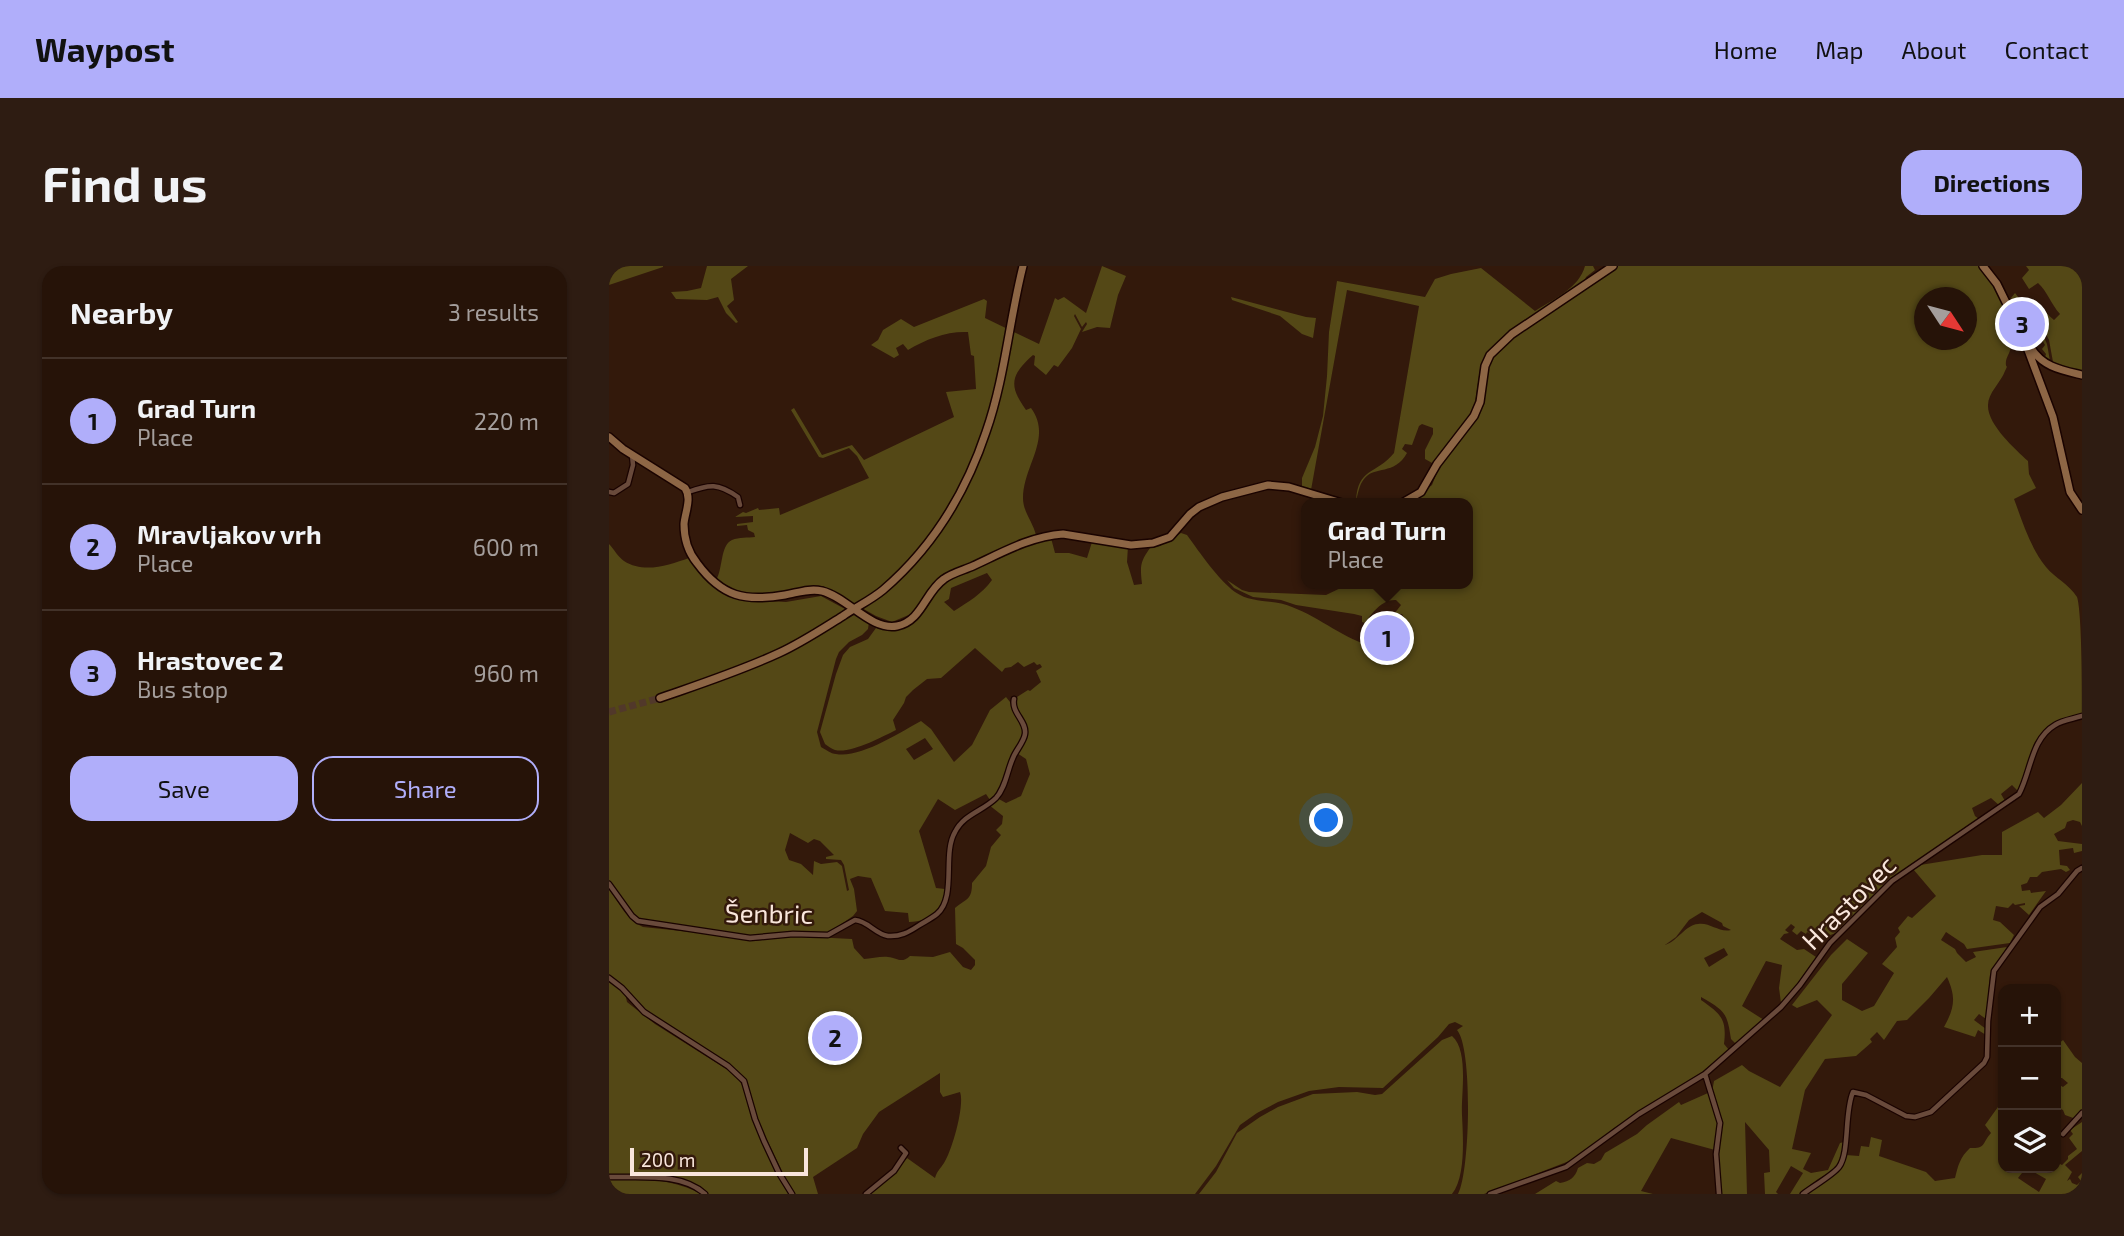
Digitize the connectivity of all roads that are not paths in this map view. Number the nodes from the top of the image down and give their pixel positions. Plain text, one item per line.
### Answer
1 (1023, 266) edge
2 (1613, 266) edge
3 (1983, 266) edge
4 (2022, 334) junction
5 (2082, 375) edge
6 (609, 437) edge
7 (632, 454) junction
8 (609, 492) edge
9 (688, 492) junction
10 (1325, 498) edge
11 (1411, 498) edge
12 (740, 505) dead end
13 (2082, 510) edge
14 (854, 608) junction
15 (660, 698) tunnel mouth
16 (1014, 699) dead end
17 (2082, 716) edge
18 (2082, 868) edge
19 (609, 884) edge
20 (609, 978) edge
21 (1705, 1074) junction
22 (2082, 1113) edge
23 (2063, 1134) dead end
24 (901, 1148) dead end
25 (609, 1177) edge
26 (705, 1194) edge
27 (792, 1194) edge
28 (866, 1194) edge
29 (1490, 1194) edge
30 (1719, 1194) edge
31 (1803, 1194) edge

1 - 14 street
2 - 11 street
3 - 4 street
4 - 5 street
4 - 13 street
6 - 7 street
7 - 8 street
7 - 9 street
9 - 12 street
9 - 14 street
10 - 14 street
14 - 15 street
16 - 19 street, Šenbric
17 - 21 street, Hrastovec
18 - 31 street
20 - 27 street
21 - 29 street, Hrastovec
21 - 30 street
22 - 23 street
24 - 28 street
25 - 26 street

